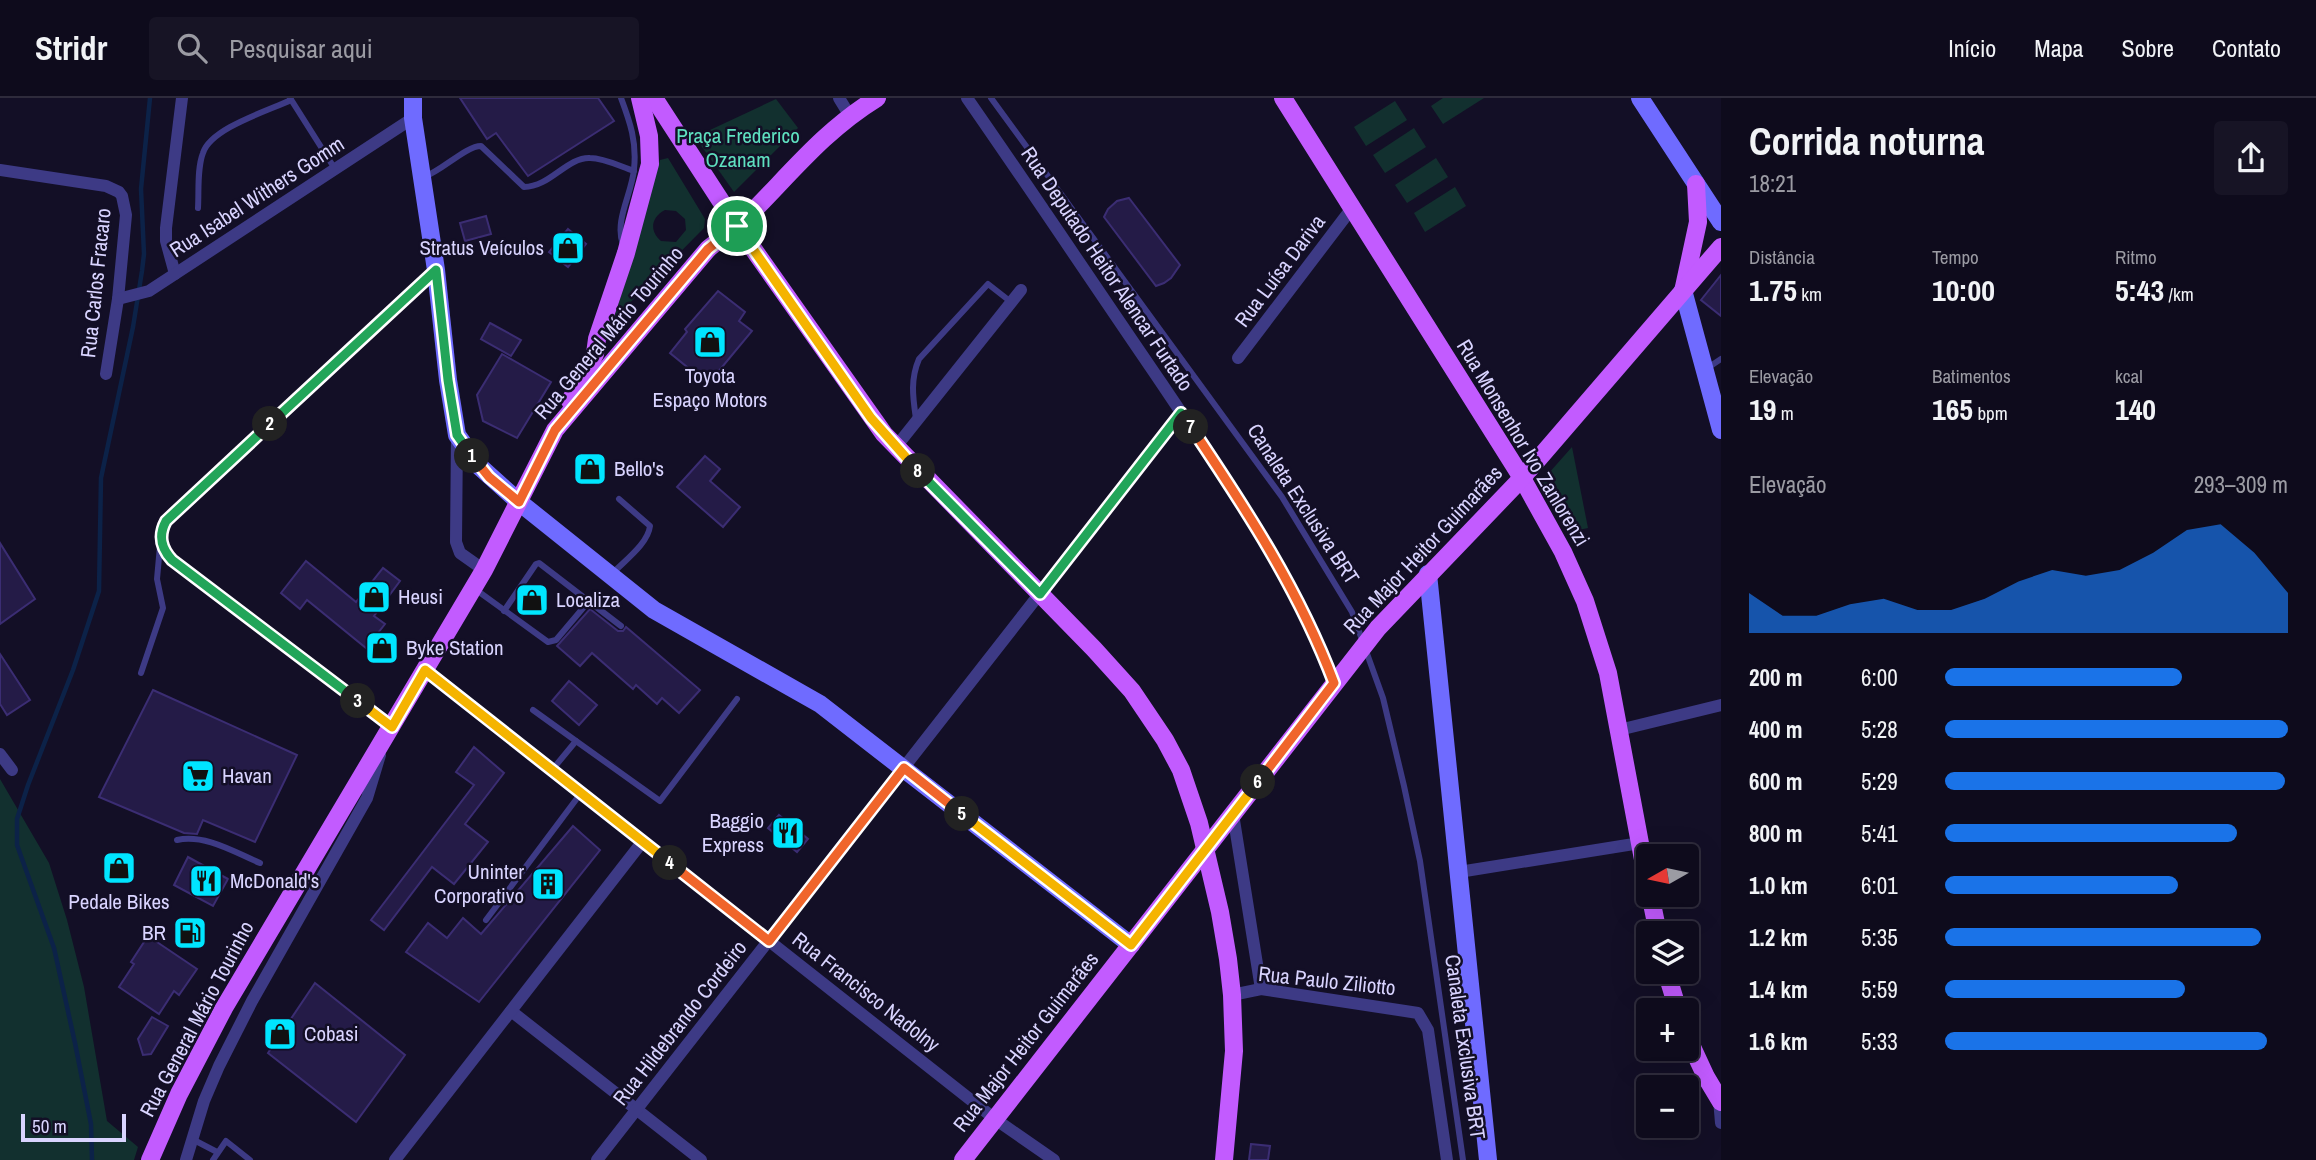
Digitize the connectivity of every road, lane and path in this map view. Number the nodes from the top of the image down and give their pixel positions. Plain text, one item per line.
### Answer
1 (182, 98) edge
2 (413, 98) edge
3 (621, 98) edge
4 (640, 98) edge
5 (654, 98) edge
6 (839, 98) edge
7 (877, 98) edge
8 (967, 98) edge
9 (991, 98) edge
10 (1283, 98) edge
11 (1640, 98) edge
12 (291, 99) edge
13 (850, 116) junction
14 (413, 118) junction
15 (335, 169) junction
16 (0, 170) edge
17 (634, 171) junction
18 (422, 177) junction
19 (1696, 184) junction
20 (198, 208) dead end
21 (1352, 208) junction
22 (1721, 222) edge
23 (737, 226) junction
24 (1721, 247) edge
25 (708, 249) junction
26 (626, 253) junction
27 (436, 270) junction
28 (175, 274) junction
29 (1021, 290) dead end
30 (1684, 290) junction
31 (123, 297) junction
32 (1012, 302) junction
33 (595, 354) junction
34 (1238, 358) dead end
35 (1721, 359) edge
36 (1705, 370) junction
37 (106, 374) dead end
38 (1181, 413) junction
39 (916, 421) junction
40 (1720, 425) edge
41 (555, 430) junction
42 (457, 435) junction
43 (895, 448) junction
44 (1521, 478) junction
45 (619, 499) dead end
46 (519, 502) junction
47 (160, 540) junction
48 (484, 570) junction
49 (1428, 574) junction
50 (611, 576) junction
51 (474, 587) junction
52 (1040, 594) junction
53 (589, 601) junction
54 (504, 611) junction
55 (621, 626) dead end
56 (425, 670) junction
57 (141, 673) dead end
58 (1338, 678) junction
59 (737, 699) dead end
60 (1721, 705) edge
61 (533, 710) dead end
62 (1619, 730) junction
63 (388, 734) junction
64 (576, 741) junction
65 (0, 754) edge
66 (904, 768) junction
67 (12, 770) dead end
68 (552, 770) junction
69 (581, 793) junction
70 (1233, 814) junction
71 (177, 840) dead end
72 (643, 841) junction
73 (1640, 843) joint
74 (1206, 848) junction
75 (260, 863) dead end
76 (1459, 872) junction
77 (486, 920) dead end
78 (769, 941) junction
79 (1131, 945) junction
80 (1261, 989) junction
81 (1233, 995) junction
82 (511, 1011) junction
83 (1699, 1059) edge
84 (1720, 1100) edge
85 (637, 1110) junction
86 (995, 1119) junction
87 (1721, 1123) edge
88 (192, 1139) junction
89 (217, 1152) junction
90 (150, 1160) edge
91 (186, 1160) edge
92 (213, 1160) edge
93 (250, 1160) edge
94 (395, 1160) edge
95 (597, 1160) edge
96 (701, 1160) edge
97 (963, 1160) edge
98 (1054, 1160) edge
99 (1224, 1160) edge
100 (1447, 1160) edge
101 (1463, 1160) edge
102 (1488, 1160) edge

1 - 28 street
2 - 14 street
3 - 17 lane
4 - 26 main road
5 - 23 main road
6 - 13 street
7 - 13 main road, Rua General Mário Tourinho
8 - 38 street, Rua Deputado Heitor Alencar Furtado
9 - 101 lane, Canaleta Exclusiva BRT
10 - 21 main road, Rua Monsenhor Ivo Zanlorenzi
11 - 19 street
12 - 15 lane
12 - 20 lane
13 - 23 main road, Rua General Mário Tourinho
14 - 15 street, Rua Isabel Withers Gomm
14 - 18 street
15 - 28 street, Rua Isabel Withers Gomm
16 - 31 street, Rua Carlos Fracaro
17 - 18 lane
17 - 26 lane
18 - 27 street
19 - 22 street
19 - 30 main road
21 - 34 street, Rua Luísa Dariva
21 - 44 main road, Rua Monsenhor Ivo Zanlorenzi
23 - 25 main road, Rua General Mário Tourinho
23 - 43 main road
24 - 30 main road, Rua Major Heitor Guimarães
25 - 33 main road
25 - 41 main road, Rua General Mário Tourinho
26 - 33 main road
27 - 42 street
27 - 47 street
28 - 31 street, Rua Isabel Withers Gomm
29 - 32 street
30 - 36 street
30 - 44 main road, Rua Major Heitor Guimarães
31 - 37 street, Rua Carlos Fracaro
32 - 39 street
32 - 39 lane
33 - 41 main road
35 - 36 lane
36 - 40 street
38 - 52 street, Rua Hildebrando Cordeiro
38 - 58 street, Rua Deputado Heitor Alencar Furtado
39 - 43 street
41 - 46 main road, Rua General Mário Tourinho
42 - 46 street
42 - 48 street
43 - 52 main road
44 - 49 main road, Rua Major Heitor Guimarães
44 - 62 main road, Rua Monsenhor Ivo Zanlorenzi
45 - 50 lane
46 - 48 main road, Rua General Mário Tourinho
46 - 50 street
47 - 57 lane
47 - 63 street
48 - 51 main road, Rua General Mário Tourinho
49 - 58 main road, Rua Major Heitor Guimarães
49 - 76 street
50 - 66 street
51 - 54 lane
51 - 56 main road, Rua General Mário Tourinho
52 - 66 street, Rua Hildebrando Cordeiro
52 - 74 main road
53 - 54 lane
53 - 54 lane
53 - 55 lane
56 - 63 main road, Rua General Mário Tourinho
56 - 68 street, Rua Francisco Nadolny
58 - 70 main road, Rua Major Heitor Guimarães
59 - 64 lane
60 - 62 street
61 - 64 lane
62 - 73 main road, Rua Monsenhor Ivo Zanlorenzi
63 - 88 street
63 - 90 main road, Rua General Mário Tourinho
64 - 68 lane
65 - 67 street
66 - 78 street, Rua Hildebrando Cordeiro
66 - 79 street
68 - 69 street, Rua Francisco Nadolny
69 - 72 street, Rua Francisco Nadolny
69 - 77 lane
70 - 74 main road, Rua Major Heitor Guimarães
70 - 80 street
71 - 75 lane
72 - 78 street, Rua Francisco Nadolny
72 - 82 street
73 - 76 street
74 - 79 main road, Rua Major Heitor Guimarães
74 - 81 main road
76 - 102 street
78 - 85 street, Rua Hildebrando Cordeiro
78 - 86 street, Rua Francisco Nadolny
79 - 86 main road, Rua Major Heitor Guimarães
80 - 81 street, Rua Paulo Ziliotto
80 - 100 street, Rua Paulo Ziliotto
81 - 99 main road
82 - 85 street
82 - 94 street
83 - 84 main road
84 - 87 street
85 - 95 street, Rua Hildebrando Cordeiro
85 - 96 street
86 - 97 main road, Rua Major Heitor Guimarães
86 - 98 street, Rua Francisco Nadolny
88 - 89 lane
88 - 91 street
89 - 92 lane
89 - 93 lane

